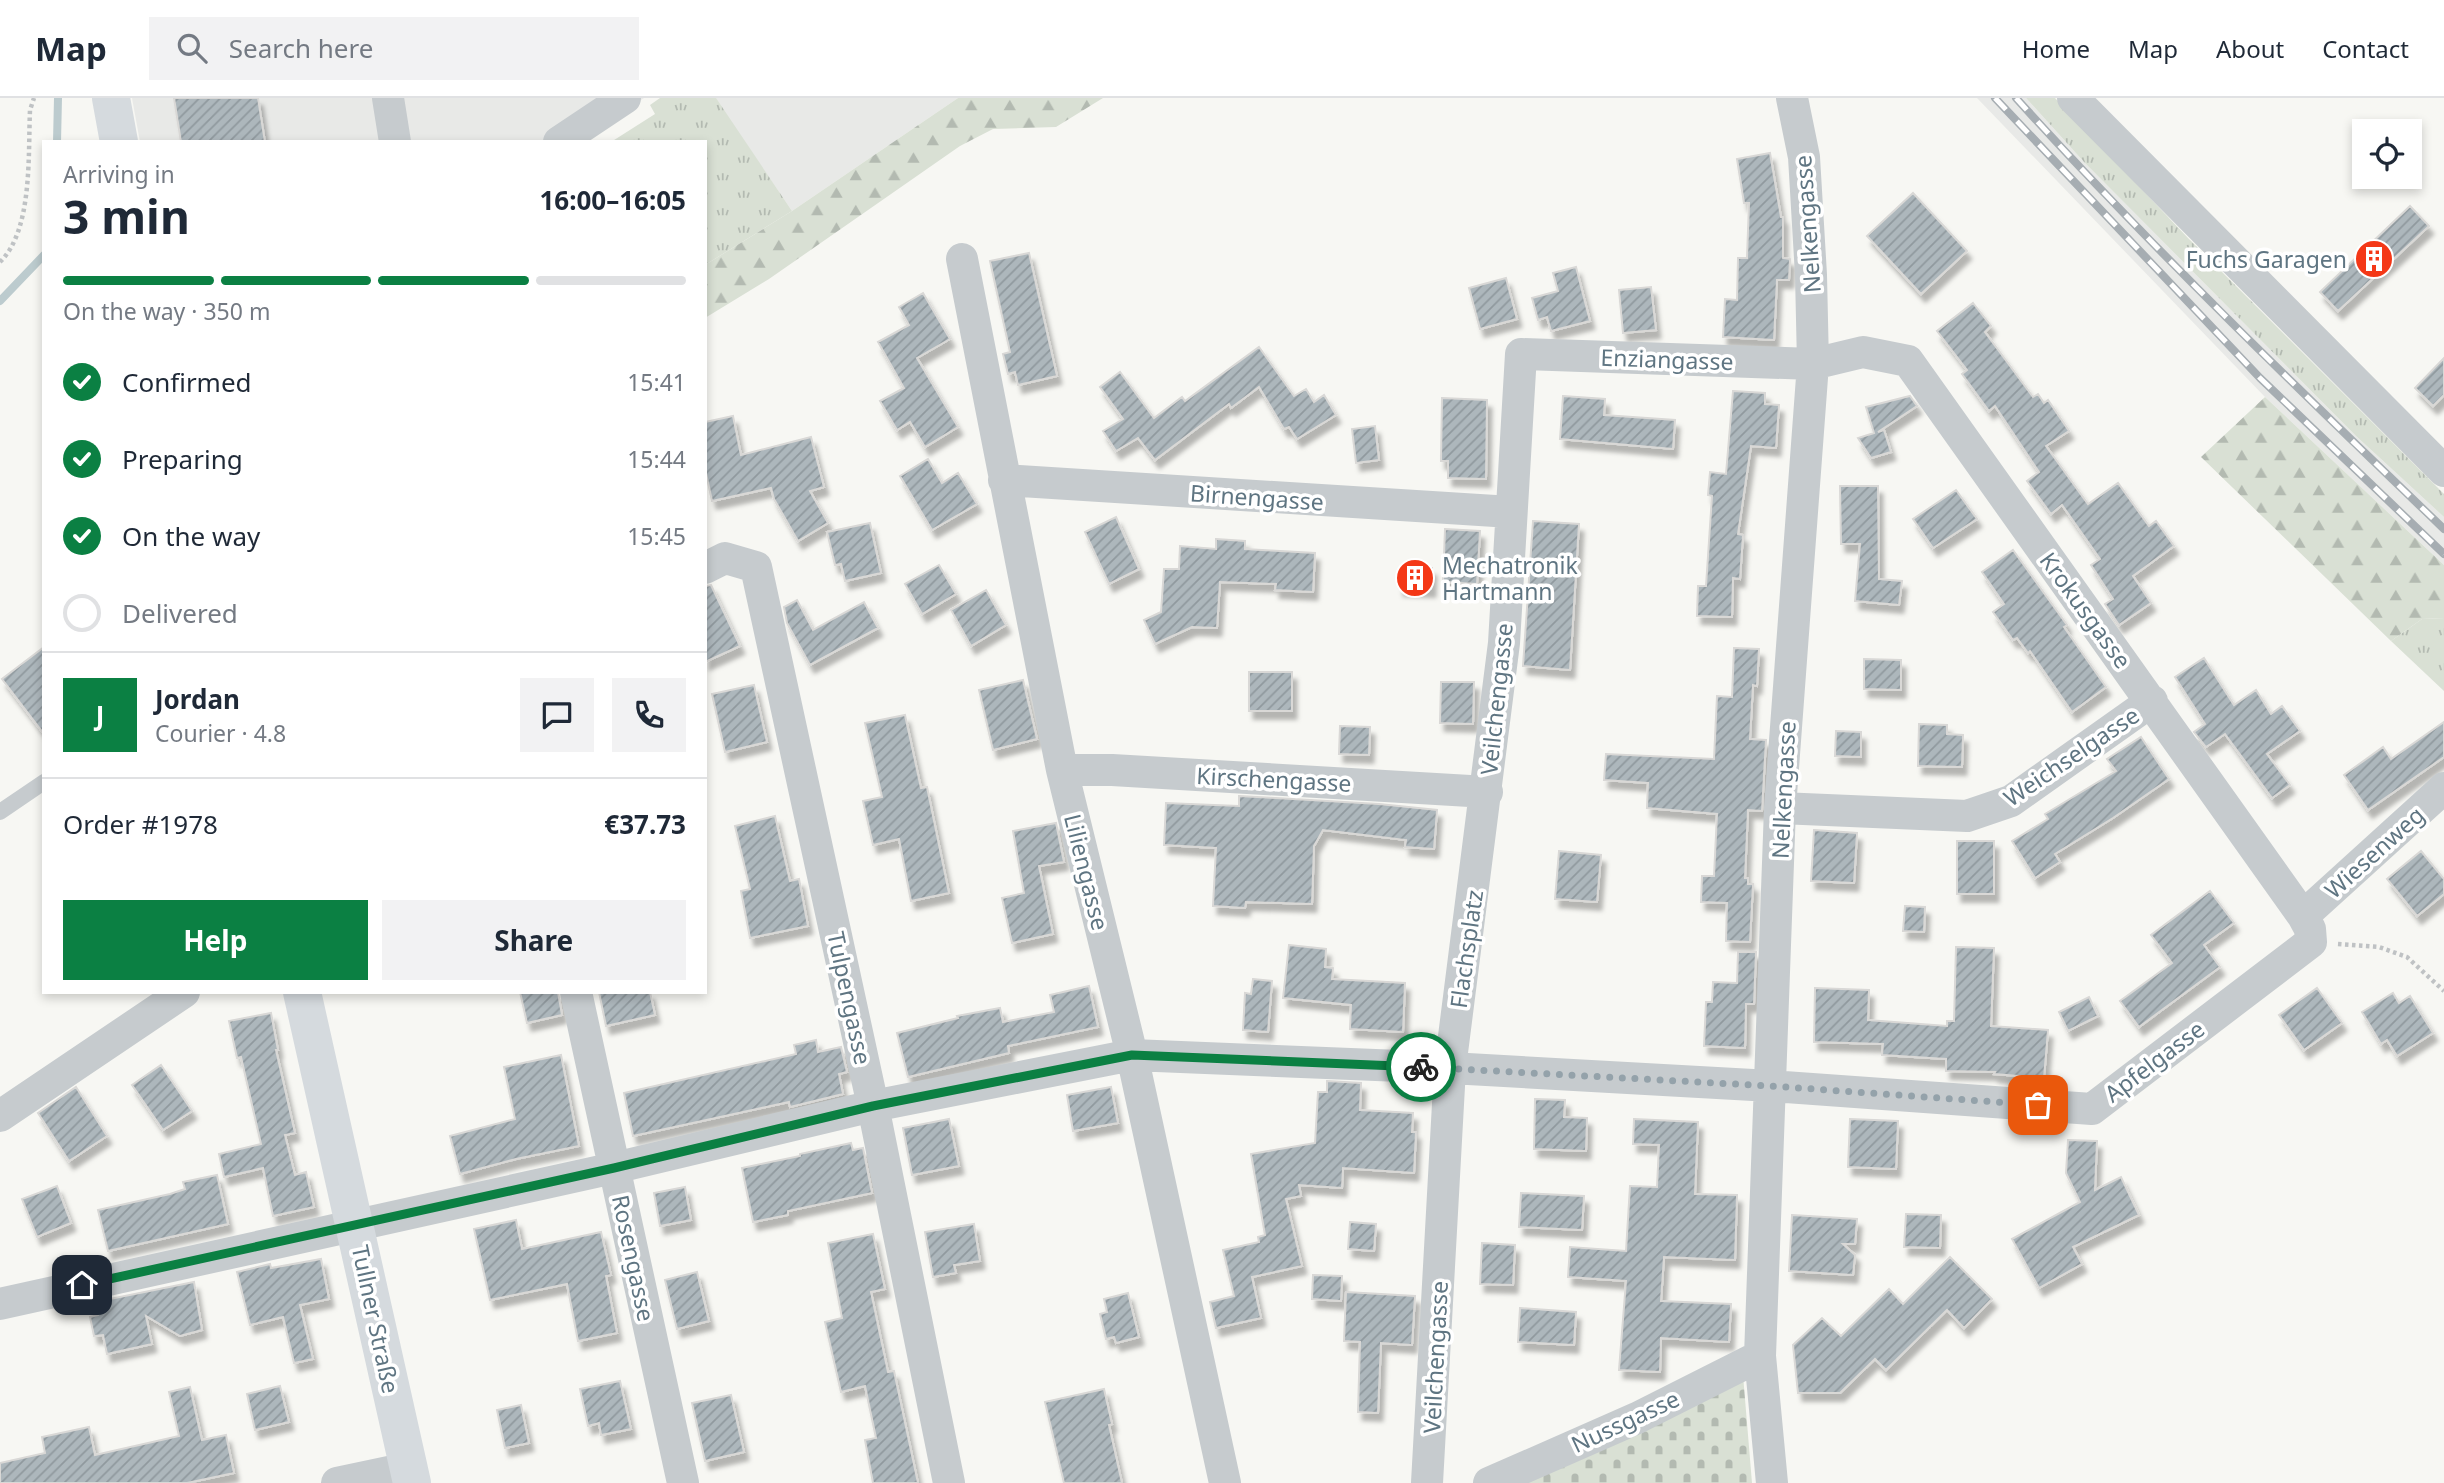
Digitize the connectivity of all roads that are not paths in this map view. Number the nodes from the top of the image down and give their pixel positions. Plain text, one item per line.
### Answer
1 (111, 98) edge
2 (388, 98) edge
3 (625, 98) edge
4 (1792, 98) edge
5 (2073, 98) edge
6 (119, 140) edge
7 (395, 140) edge
8 (562, 140) edge
9 (962, 259) dead end
10 (1521, 354) joint
11 (1813, 364) junction
12 (2444, 471) edge
13 (1004, 480) junction
14 (1511, 512) junction
15 (707, 567) edge
16 (2152, 701) junction
17 (1062, 770) junction
18 (42, 783) edge
19 (2444, 789) edge
20 (1487, 792) junction
21 (1780, 808) junction
22 (0, 812) edge
23 (2307, 929) junction
24 (181, 994) edge
25 (302, 994) edge
26 (576, 994) edge
27 (1132, 1055) junction
28 (1450, 1068) junction
29 (1771, 1086) junction
30 (873, 1106) junction
31 (0, 1116) edge
32 (614, 1168) junction
33 (354, 1224) junction
34 (1442, 1231) joint
35 (0, 1304) edge
36 (1760, 1356) junction
37 (410, 1476) edge
38 (337, 1483) edge
39 (683, 1483) edge
40 (949, 1483) edge
41 (1225, 1483) edge
42 (1427, 1483) edge
43 (1489, 1483) edge
44 (1772, 1483) edge

1 - 6 main road
2 - 7 street
3 - 8 street
4 - 11 street, Nelkengasse
5 - 12 street
9 - 13 street, Liliengasse
10 - 11 street, Enziangasse
10 - 14 street, Veilchengasse
11 - 16 street, Krokusgasse
11 - 21 street, Nelkengasse
13 - 14 street, Birnengasse
13 - 17 street, Liliengasse
14 - 20 street, Veilchengasse
15 - 30 street, Tulpengasse
16 - 21 street, Weichselgasse
16 - 23 street, Krokusgasse
17 - 20 street, Kirschengasse
17 - 27 street, Liliengasse
18 - 22 lane
19 - 23 street, Wiesenweg
20 - 28 street, Flachsplatz
21 - 29 street, Nelkengasse
23 - 29 street, Apfelgasse
24 - 31 street
25 - 33 main road, Tullner Straße
26 - 32 street, Rosengasse
27 - 28 street, Apfelgasse
27 - 30 street, Apfelgasse
27 - 41 street, Liliengasse
28 - 29 street, Apfelgasse
28 - 34 street, Flachsplatz
29 - 36 street, Nelkengasse
30 - 32 street, Apfelgasse
30 - 40 street, Tulpengasse
32 - 33 street, Apfelgasse
32 - 39 street, Rosengasse
33 - 35 street, Apfelgasse
33 - 37 main road, Tullner Straße
34 - 42 street, Veilchengasse
36 - 43 street, Nussgasse
36 - 44 street, Nelkengasse
37 - 38 street

